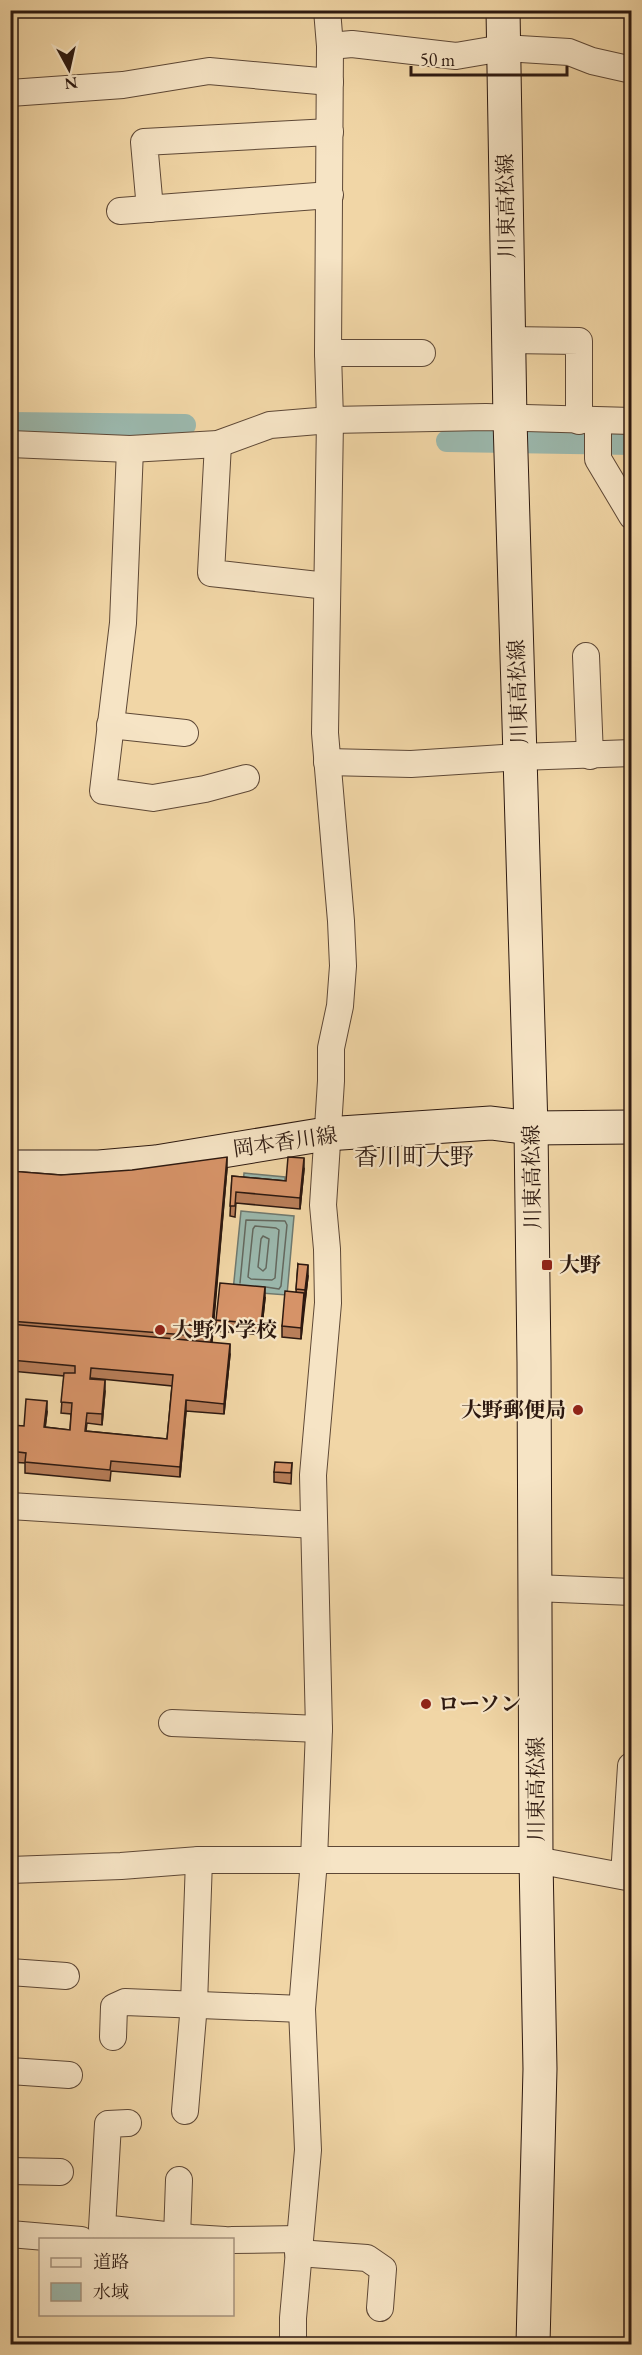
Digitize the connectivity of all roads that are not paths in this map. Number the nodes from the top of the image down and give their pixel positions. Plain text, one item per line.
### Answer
1 (327, 10) edge
2 (503, 10) edge
3 (330, 45) junction
4 (504, 48) junction
5 (632, 70) edge
6 (330, 82) junction
7 (10, 93) edge
8 (330, 132) junction
9 (330, 195) junction
10 (150, 209) junction
11 (120, 211) dead end
12 (509, 340) junction
13 (328, 353) junction
14 (422, 353) dead end
15 (330, 420) junction
16 (510, 420) junction
17 (592, 421) junction
18 (632, 421) edge
19 (10, 444) edge
20 (218, 444) junction
21 (130, 449) junction
22 (632, 516) edge
23 (327, 586) junction
24 (586, 656) dead end
25 (110, 725) junction
26 (185, 733) dead end
27 (632, 753) edge
28 (590, 756) junction
29 (520, 757) junction
30 (327, 762) junction
31 (246, 778) dead end
32 (632, 1126) edge
33 (531, 1128) junction
34 (326, 1134) junction
35 (10, 1167) edge
36 (10, 1506) edge
37 (314, 1525) junction
38 (535, 1588) junction
39 (632, 1592) edge
40 (172, 1723) dead end
41 (318, 1729) junction
42 (632, 1766) edge
43 (199, 1860) junction
44 (314, 1860) junction
45 (536, 1860) junction
46 (10, 1870) edge
47 (628, 1877) edge
48 (10, 1972) edge
49 (66, 1976) dead end
50 (194, 2004) junction
51 (302, 2009) junction
52 (113, 2037) dead end
53 (10, 2071) edge
54 (69, 2076) dead end
55 (185, 2112) dead end
56 (128, 2123) dead end
57 (10, 2171) edge
58 (60, 2172) dead end
59 (179, 2180) dead end
60 (10, 2234) edge
61 (177, 2237) junction
62 (57, 2238) edge
63 (193, 2238) edge
64 (234, 2240) edge
65 (299, 2246) junction
66 (380, 2308) dead end
67 (293, 2344) edge
68 (533, 2344) edge

1 - 3 street
2 - 4 main road, 川東高松線
3 - 4 street
3 - 6 street
4 - 5 street
4 - 12 main road, 川東高松線
6 - 7 street
6 - 8 street
8 - 9 street
8 - 10 street
9 - 10 street
9 - 13 street
10 - 11 street
12 - 16 main road, 川東高松線
12 - 17 street
13 - 14 street
13 - 15 street
15 - 16 street
15 - 20 street
15 - 23 street
16 - 17 street
16 - 29 main road, 川東高松線
17 - 18 street
17 - 22 street
19 - 21 street
20 - 21 street
20 - 23 street
21 - 25 street
23 - 30 street
24 - 28 street
25 - 26 street
25 - 31 street
27 - 28 street
28 - 29 street
29 - 30 street
29 - 33 main road, 川東高松線
30 - 34 street
32 - 33 main road, 岡本香川線
33 - 34 main road, 岡本香川線
33 - 38 main road, 川東高松線
34 - 35 main road, 岡本香川線
34 - 37 street
36 - 37 street
37 - 41 street
38 - 39 street
38 - 45 main road, 川東高松線
40 - 41 street
41 - 44 street
42 - 47 street
43 - 44 street
43 - 46 street
43 - 50 street
44 - 45 street
44 - 51 street
45 - 47 street
45 - 68 main road, 川東高松線
48 - 49 street
50 - 51 street
50 - 52 street
50 - 55 street
51 - 65 street
53 - 54 street
56 - 61 street
57 - 58 street
59 - 61 street
60 - 62 street
61 - 63 street
64 - 65 street
65 - 66 street
65 - 67 street

